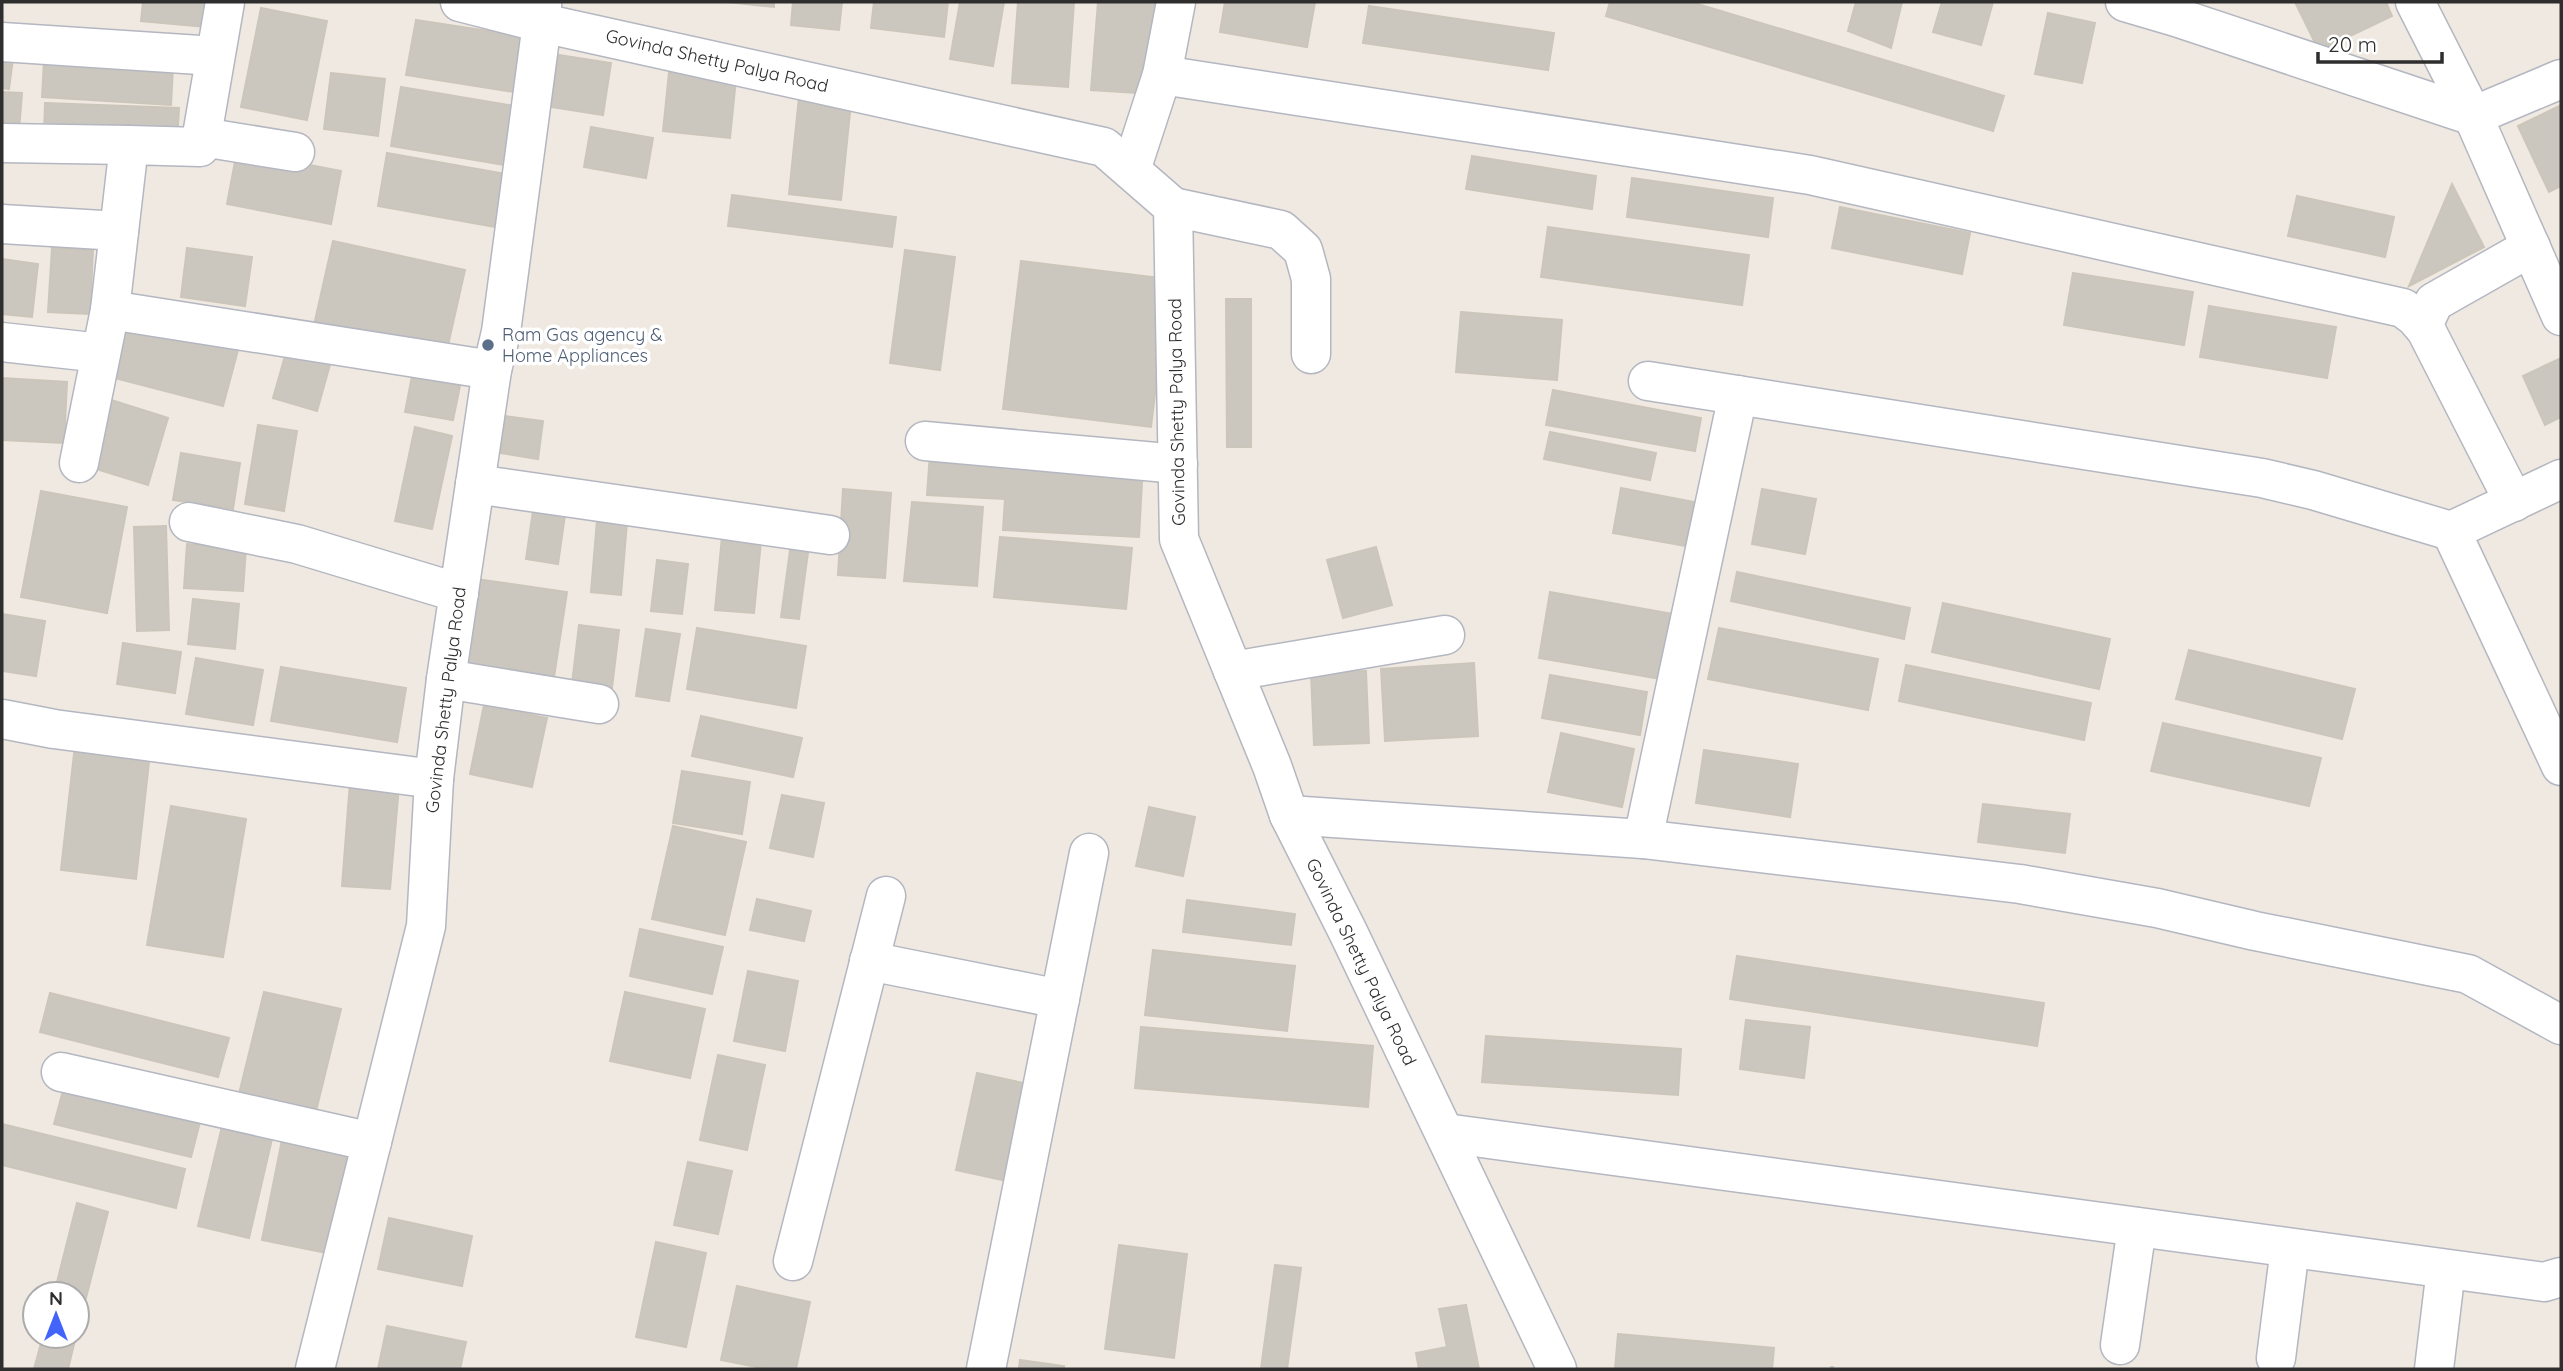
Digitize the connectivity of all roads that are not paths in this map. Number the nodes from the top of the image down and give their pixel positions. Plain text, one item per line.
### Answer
1 (225, 2) edge
2 (460, 2) edge
3 (1176, 2) edge
4 (2125, 2) edge
5 (2415, 2) edge
6 (2173, 9) edge
7 (542, 12) edge
8 (2, 43) edge
9 (215, 57) junction
10 (1162, 75) junction
11 (2561, 79) edge
12 (2473, 116) junction
13 (202, 137) junction
14 (2, 143) edge
15 (129, 145) junction
16 (295, 152) dead end
17 (1130, 170) junction
18 (1173, 207) junction
19 (2, 224) edge
20 (119, 231) junction
21 (2531, 247) junction
22 (110, 310) junction
23 (2561, 316) edge
24 (2427, 317) dead end
25 (2, 342) edge
26 (101, 353) junction
27 (1311, 354) dead end
28 (492, 370) junction
29 (1648, 381) dead end
30 (1738, 395) junction
31 (925, 441) dead end
32 (79, 463) dead end
33 (1178, 464) junction
34 (2561, 479) edge
35 (475, 484) junction
36 (2514, 502) junction
37 (189, 522) dead end
38 (2451, 531) junction
39 (830, 535) dead end
40 (459, 593) junction
41 (1445, 635) dead end
42 (1233, 671) junction
43 (446, 679) junction
44 (598, 704) dead end
45 (2, 719) edge
46 (2561, 766) edge
47 (434, 779) junction
48 (1289, 815) junction
49 (1643, 839) junction
50 (1089, 853) dead end
51 (886, 896) dead end
52 (869, 961) junction
53 (1060, 999) junction
54 (2561, 1025) edge
55 (61, 1072) dead end
56 (1444, 1133) junction
57 (372, 1142) junction
58 (2137, 1227) junction
59 (2290, 1248) junction
60 (793, 1261) dead end
61 (2446, 1269) junction
62 (2561, 1277) edge
63 (2120, 1345) dead end
64 (2276, 1358) dead end
65 (315, 1369) edge
66 (986, 1369) edge
67 (1557, 1369) edge
68 (2434, 1369) edge

1 - 9 street
2 - 7 street
3 - 10 street
4 - 6 street
5 - 12 street
6 - 12 street
7 - 17 street, Govinda Shetty Palya Road
7 - 28 street, Govinda Shetty Palya Road
8 - 9 street
9 - 13 street
10 - 17 street
10 - 36 street
11 - 12 street
12 - 21 street
13 - 15 street
13 - 16 street
14 - 15 street
15 - 20 street
17 - 18 street, Govinda Shetty Palya Road
18 - 27 street
18 - 33 street, Govinda Shetty Palya Road
19 - 20 street
20 - 22 street
21 - 23 street
21 - 24 street
22 - 26 street
22 - 28 street
25 - 26 street
26 - 32 street
28 - 35 street, Govinda Shetty Palya Road
29 - 30 street
30 - 38 street
30 - 49 street
31 - 33 street
33 - 42 street, Govinda Shetty Palya Road
34 - 36 street
35 - 39 street
35 - 40 street, Govinda Shetty Palya Road
36 - 38 street
37 - 40 street
38 - 46 street
40 - 43 street, Govinda Shetty Palya Road
41 - 42 street
42 - 48 street, Govinda Shetty Palya Road
43 - 44 street
43 - 47 street, Govinda Shetty Palya Road
45 - 47 street
47 - 57 street, Govinda Shetty Palya Road
48 - 49 street
48 - 56 street, Govinda Shetty Palya Road
49 - 54 street
50 - 53 street
51 - 52 street
52 - 53 street
52 - 60 street
53 - 66 street
55 - 57 street
56 - 58 street
56 - 67 street, Govinda Shetty Palya Road
57 - 65 street, Govinda Shetty Palya Road
58 - 59 street
58 - 63 street
59 - 61 street
59 - 64 street
61 - 62 street
61 - 68 street

